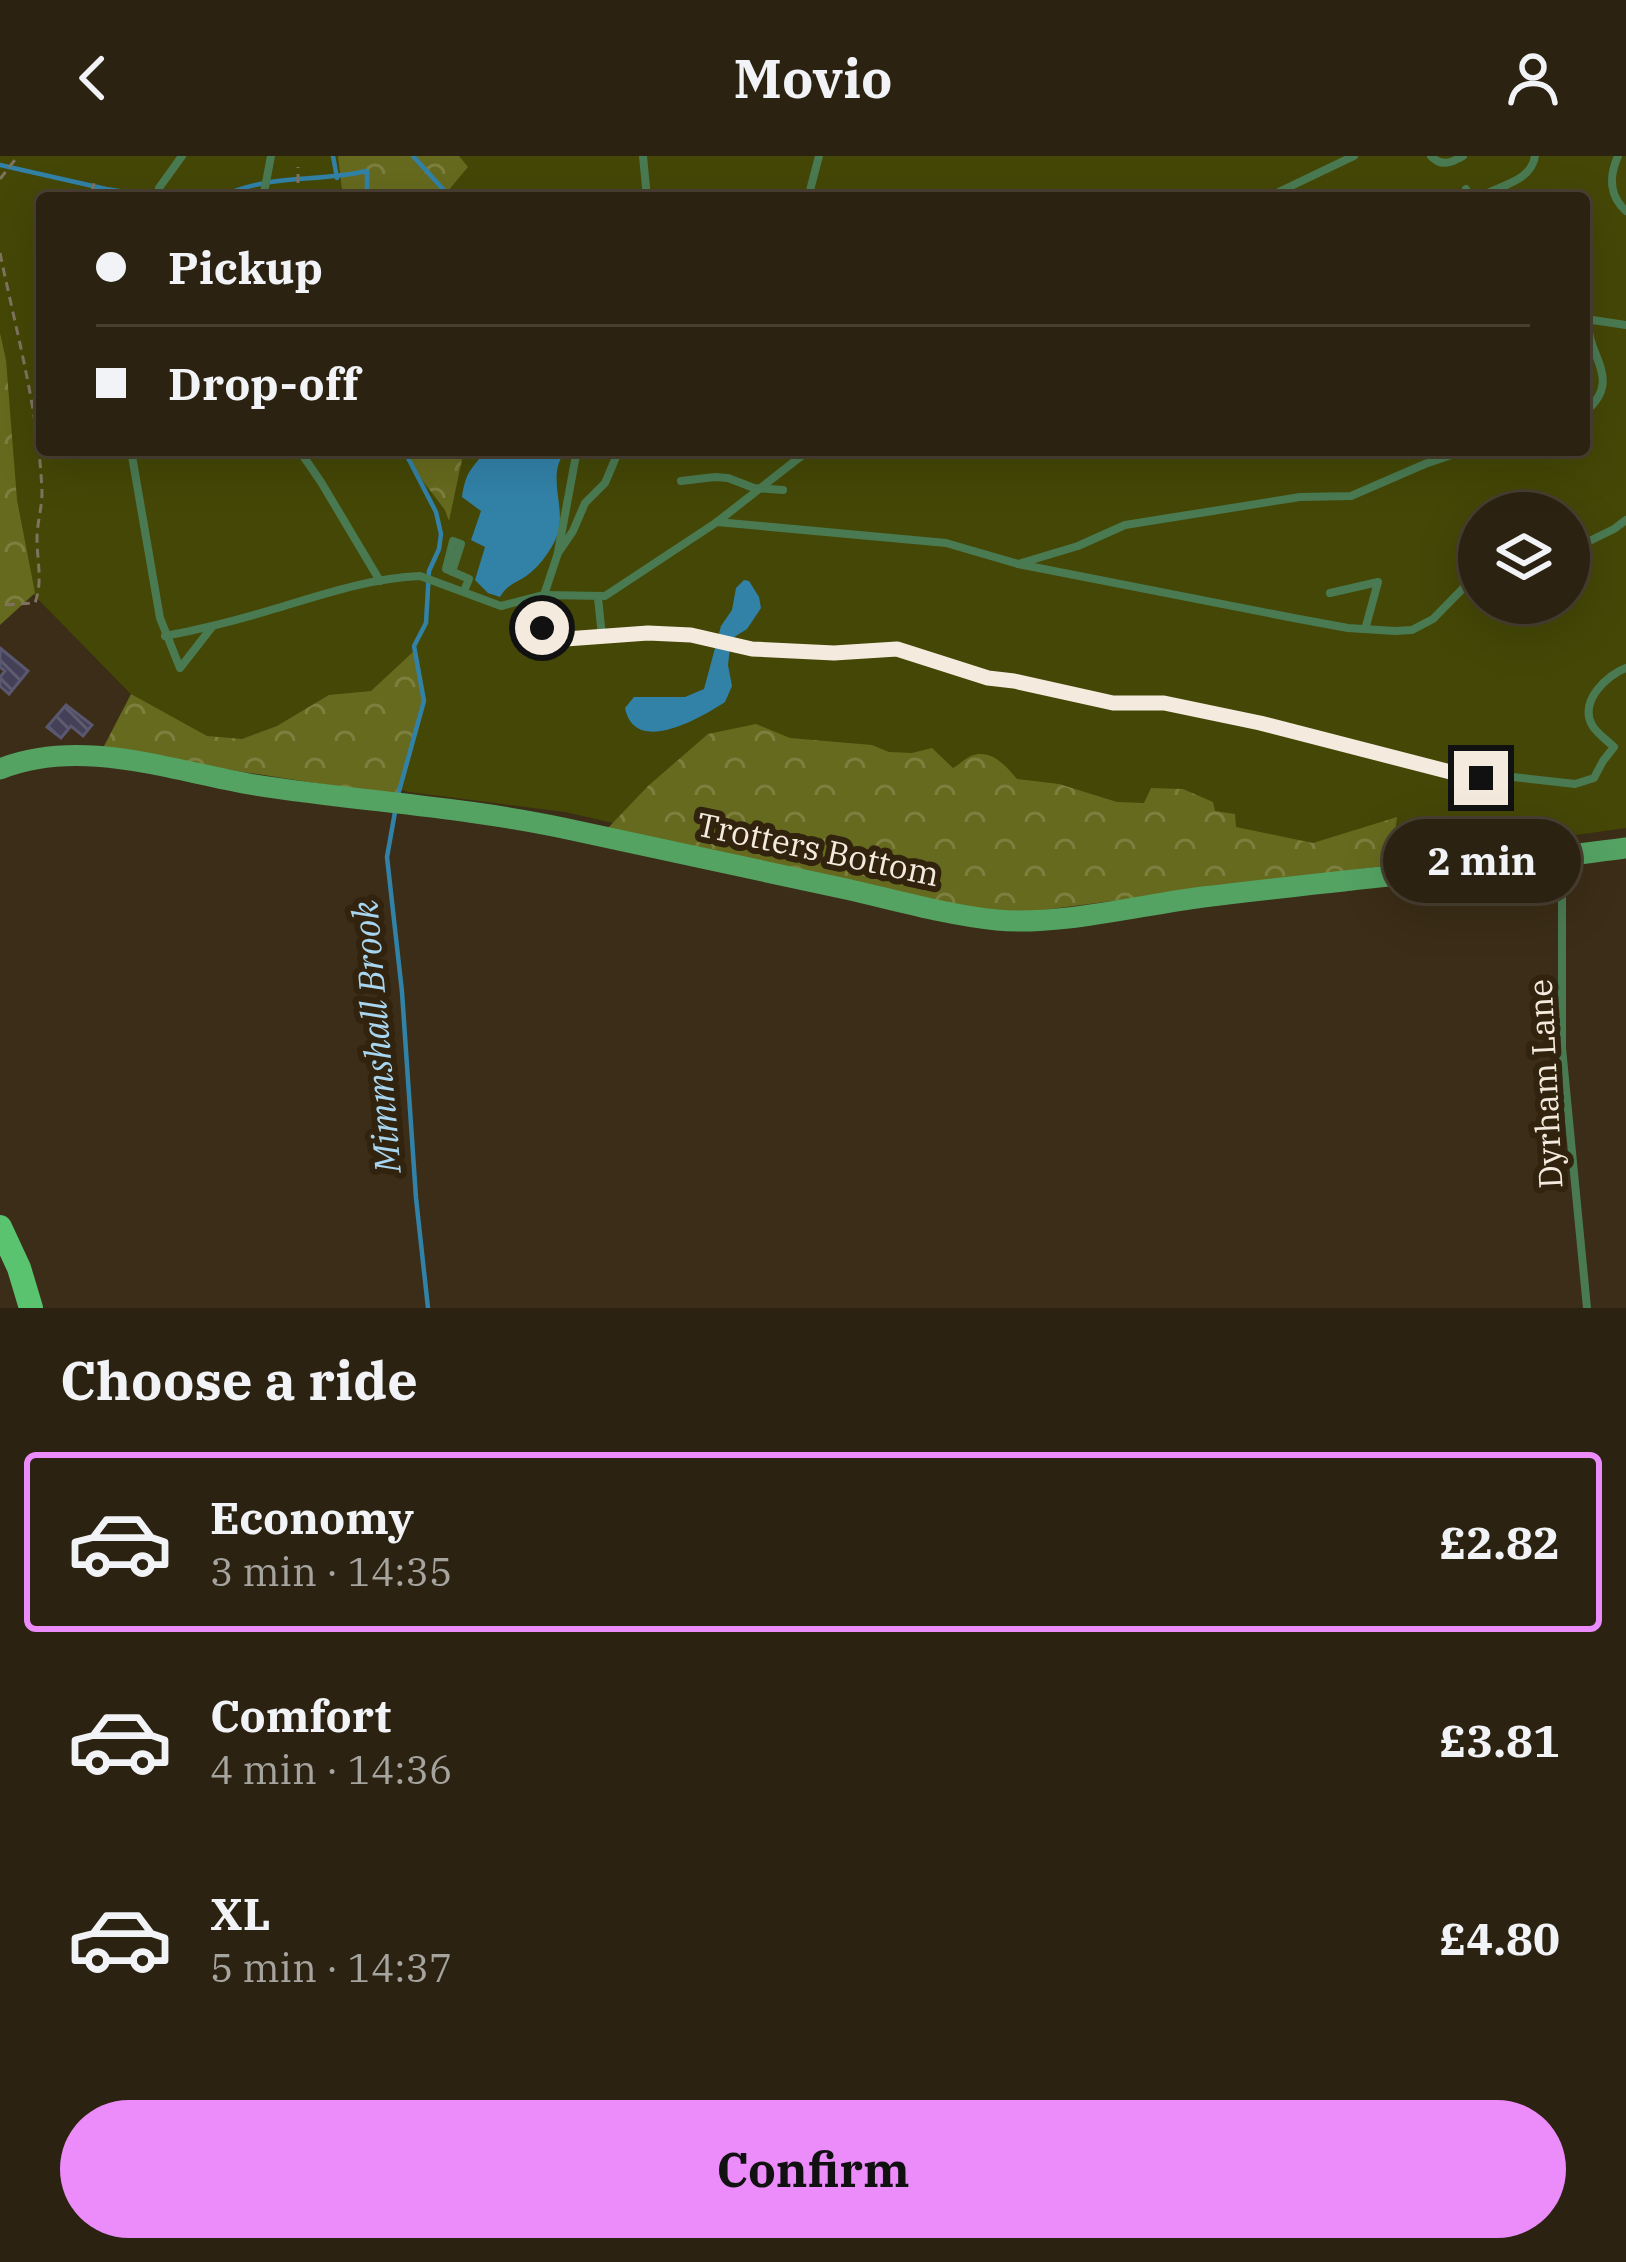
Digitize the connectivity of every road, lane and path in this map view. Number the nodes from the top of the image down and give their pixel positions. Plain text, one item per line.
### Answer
1 (18, 156) edge
2 (182, 156) edge
3 (271, 156) edge
4 (643, 156) edge
5 (819, 156) edge
6 (1354, 156) edge
7 (1431, 156) edge
8 (1463, 156) edge
9 (1535, 156) edge
10 (1618, 156) edge
11 (298, 167) dead end
12 (94, 178) dead end
13 (0, 179) edge
14 (298, 183) dead end
15 (92, 192) dead end
16 (159, 192) edge
17 (264, 192) edge
18 (646, 192) edge
19 (810, 192) edge
20 (1279, 192) edge
21 (1480, 192) edge
22 (1626, 211) edge
23 (0, 253) edge
24 (1590, 320) edge
25 (1626, 325) edge
26 (1590, 339) edge
27 (1590, 408) edge
28 (36, 436) edge
29 (38, 456) edge
30 (132, 456) edge
31 (303, 456) edge
32 (576, 456) edge
33 (616, 456) edge
34 (801, 456) edge
35 (1448, 456) edge
36 (681, 481) dead end
37 (759, 489) junction
38 (783, 490) dead end
39 (1626, 520) edge
40 (717, 522) junction
41 (1590, 541) edge
42 (558, 554) junction
43 (1018, 564) junction
44 (452, 572) dead end
45 (380, 581) junction
46 (464, 592) junction
47 (1458, 592) edge
48 (1330, 593) dead end
49 (540, 596) junction
50 (598, 598) junction
51 (0, 605) edge
52 (213, 626) junction
53 (1366, 627) junction
54 (165, 636) junction
55 (602, 636) junction
56 (1626, 668) edge
57 (0, 770) edge
58 (1626, 848) edge
59 (1562, 857) junction
60 (0, 1228) edge
61 (32, 1308) edge
62 (1587, 1308) edge

1 - 13 path
2 - 16 lane
3 - 17 lane
4 - 18 lane
5 - 19 lane
6 - 20 lane
7 - 8 lane
9 - 21 lane
10 - 22 lane
11 - 14 path
12 - 15 path
23 - 28 path
24 - 25 lane
26 - 27 lane
29 - 51 path
30 - 54 lane
31 - 45 lane
32 - 42 lane
33 - 42 lane
34 - 37 lane
35 - 43 lane
36 - 37 lane
37 - 38 lane
37 - 40 lane
39 - 41 lane
40 - 43 lane
40 - 50 lane
42 - 49 lane
43 - 53 lane
44 - 46 lane
45 - 46 lane
45 - 52 lane
46 - 49 lane
47 - 53 lane
48 - 53 lane
49 - 50 lane
49 - 55 lane
50 - 55 lane
52 - 54 lane
52 - 54 lane
55 - 56 lane
57 - 59 street, Trotters Bottom
58 - 59 street, Trotters Bottom
59 - 62 lane, Dyrham Lane
60 - 61 main road

